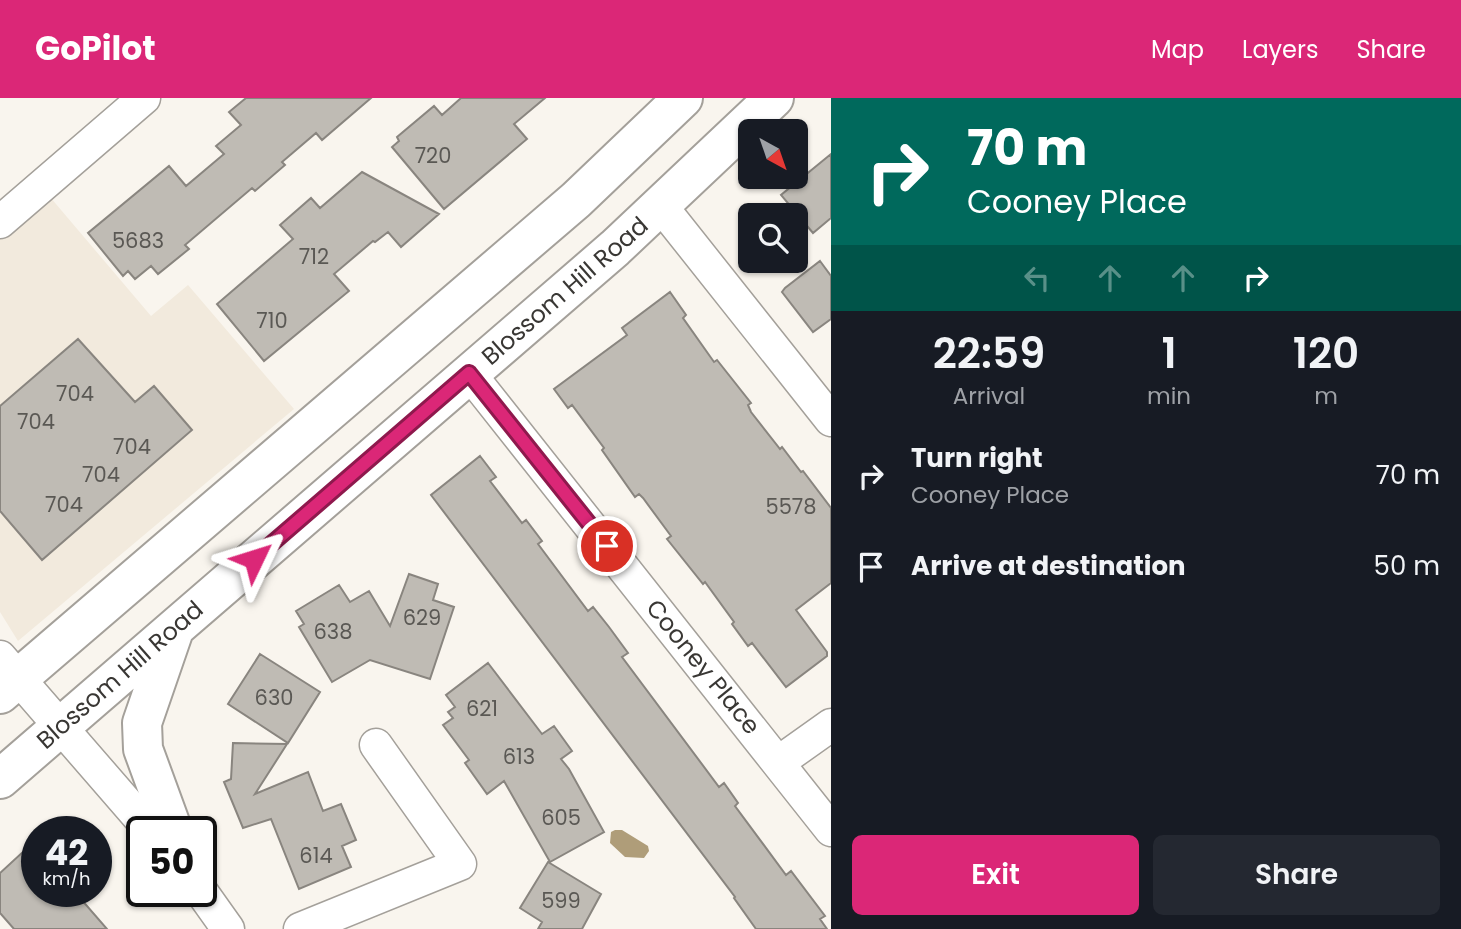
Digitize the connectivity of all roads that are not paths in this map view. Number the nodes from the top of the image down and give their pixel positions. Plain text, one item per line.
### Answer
1 (144, 98) edge
2 (683, 98) edge
3 (774, 98) edge
4 (661, 206) junction
5 (0, 222) edge
6 (469, 373) junction
7 (831, 421) edge
8 (175, 627) junction
9 (6, 676) edge
10 (831, 725) edge
11 (60, 729) junction
12 (376, 745) dead end
13 (779, 762) junction
14 (0, 779) edge
15 (138, 816) edge
16 (168, 816) edge
17 (831, 830) edge
18 (212, 907) edge
19 (228, 929) edge
20 (300, 929) edge

1 - 5 street
2 - 9 main road
3 - 4 main road, Blossom Hill Road
4 - 6 main road, Blossom Hill Road
4 - 7 street
6 - 8 main road, Blossom Hill Road
6 - 13 street, Cooney Place
8 - 11 main road, Blossom Hill Road
8 - 16 main road
9 - 11 street
10 - 13 street
11 - 14 main road, Blossom Hill Road
11 - 15 street
12 - 20 street
13 - 17 street, Cooney Place
18 - 19 street

